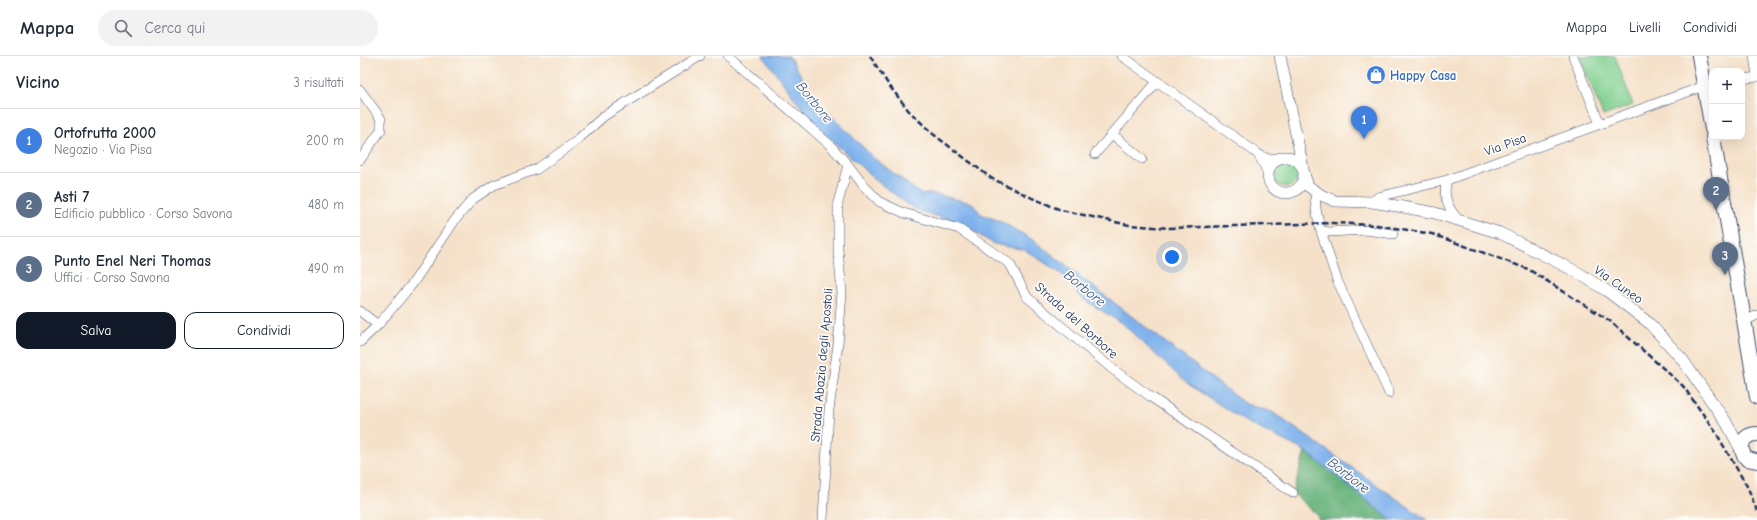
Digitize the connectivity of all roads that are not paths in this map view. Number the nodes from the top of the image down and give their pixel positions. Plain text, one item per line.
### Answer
1 (700, 56) edge
2 (728, 56) edge
3 (1122, 56) edge
4 (1280, 56) edge
5 (1573, 56) edge
6 (1699, 56) edge
7 (1754, 56) edge
8 (1757, 76) edge
9 (1745, 78) edge
10 (1157, 82) junction
11 (1708, 85) edge
12 (360, 90) edge
13 (1710, 104) edge
14 (1600, 124) junction
15 (1112, 134) junction
16 (1714, 140) edge
17 (1296, 143) junction
18 (1095, 154) dead end
19 (1258, 154) junction
20 (1282, 158) junction
21 (1142, 159) dead end
22 (360, 160) edge
23 (848, 164) junction
24 (1303, 171) junction
25 (1268, 176) junction
26 (1446, 180) junction
27 (1314, 191) junction
28 (1291, 192) junction
29 (1372, 202) junction
30 (1458, 220) junction
31 (1321, 230) junction
32 (1393, 234) dead end
33 (360, 311) edge
34 (1751, 318) edge
35 (378, 325) junction
36 (360, 342) edge
37 (1389, 394) dead end
38 (1757, 397) edge
39 (1726, 422) junction
40 (1754, 433) edge
41 (1752, 459) edge
42 (1293, 493) dead end
43 (823, 520) edge

1 - 35 street
2 - 23 street, Strada del Borbore
3 - 10 street
4 - 17 street
5 - 14 street
6 - 11 main road
7 - 8 street
8 - 9 street
10 - 15 street
10 - 19 street
11 - 13 main road
11 - 14 street, Via Pisa
12 - 22 street
14 - 26 street, Via Pisa
15 - 18 street
15 - 21 street
16 - 34 main road
17 - 20 street
17 - 24 street
19 - 20 street
19 - 25 street
20 - 24 street
20 - 25 street
23 - 42 street, Strada del Borbore
23 - 43 street, Strada Abazia degli Apostoli
24 - 27 street
24 - 28 street
25 - 28 street
26 - 29 street, Via Pisa
26 - 30 street
27 - 28 street, Via Pisa
27 - 29 street, Via Pisa
27 - 31 street
29 - 30 street, Via Cuneo
30 - 39 street, Via Cuneo
31 - 32 street
31 - 37 street
33 - 35 street
34 - 38 main road
35 - 36 street
39 - 40 street, Via Cuneo
39 - 41 street, Via Cuneo
40 - 41 main road

